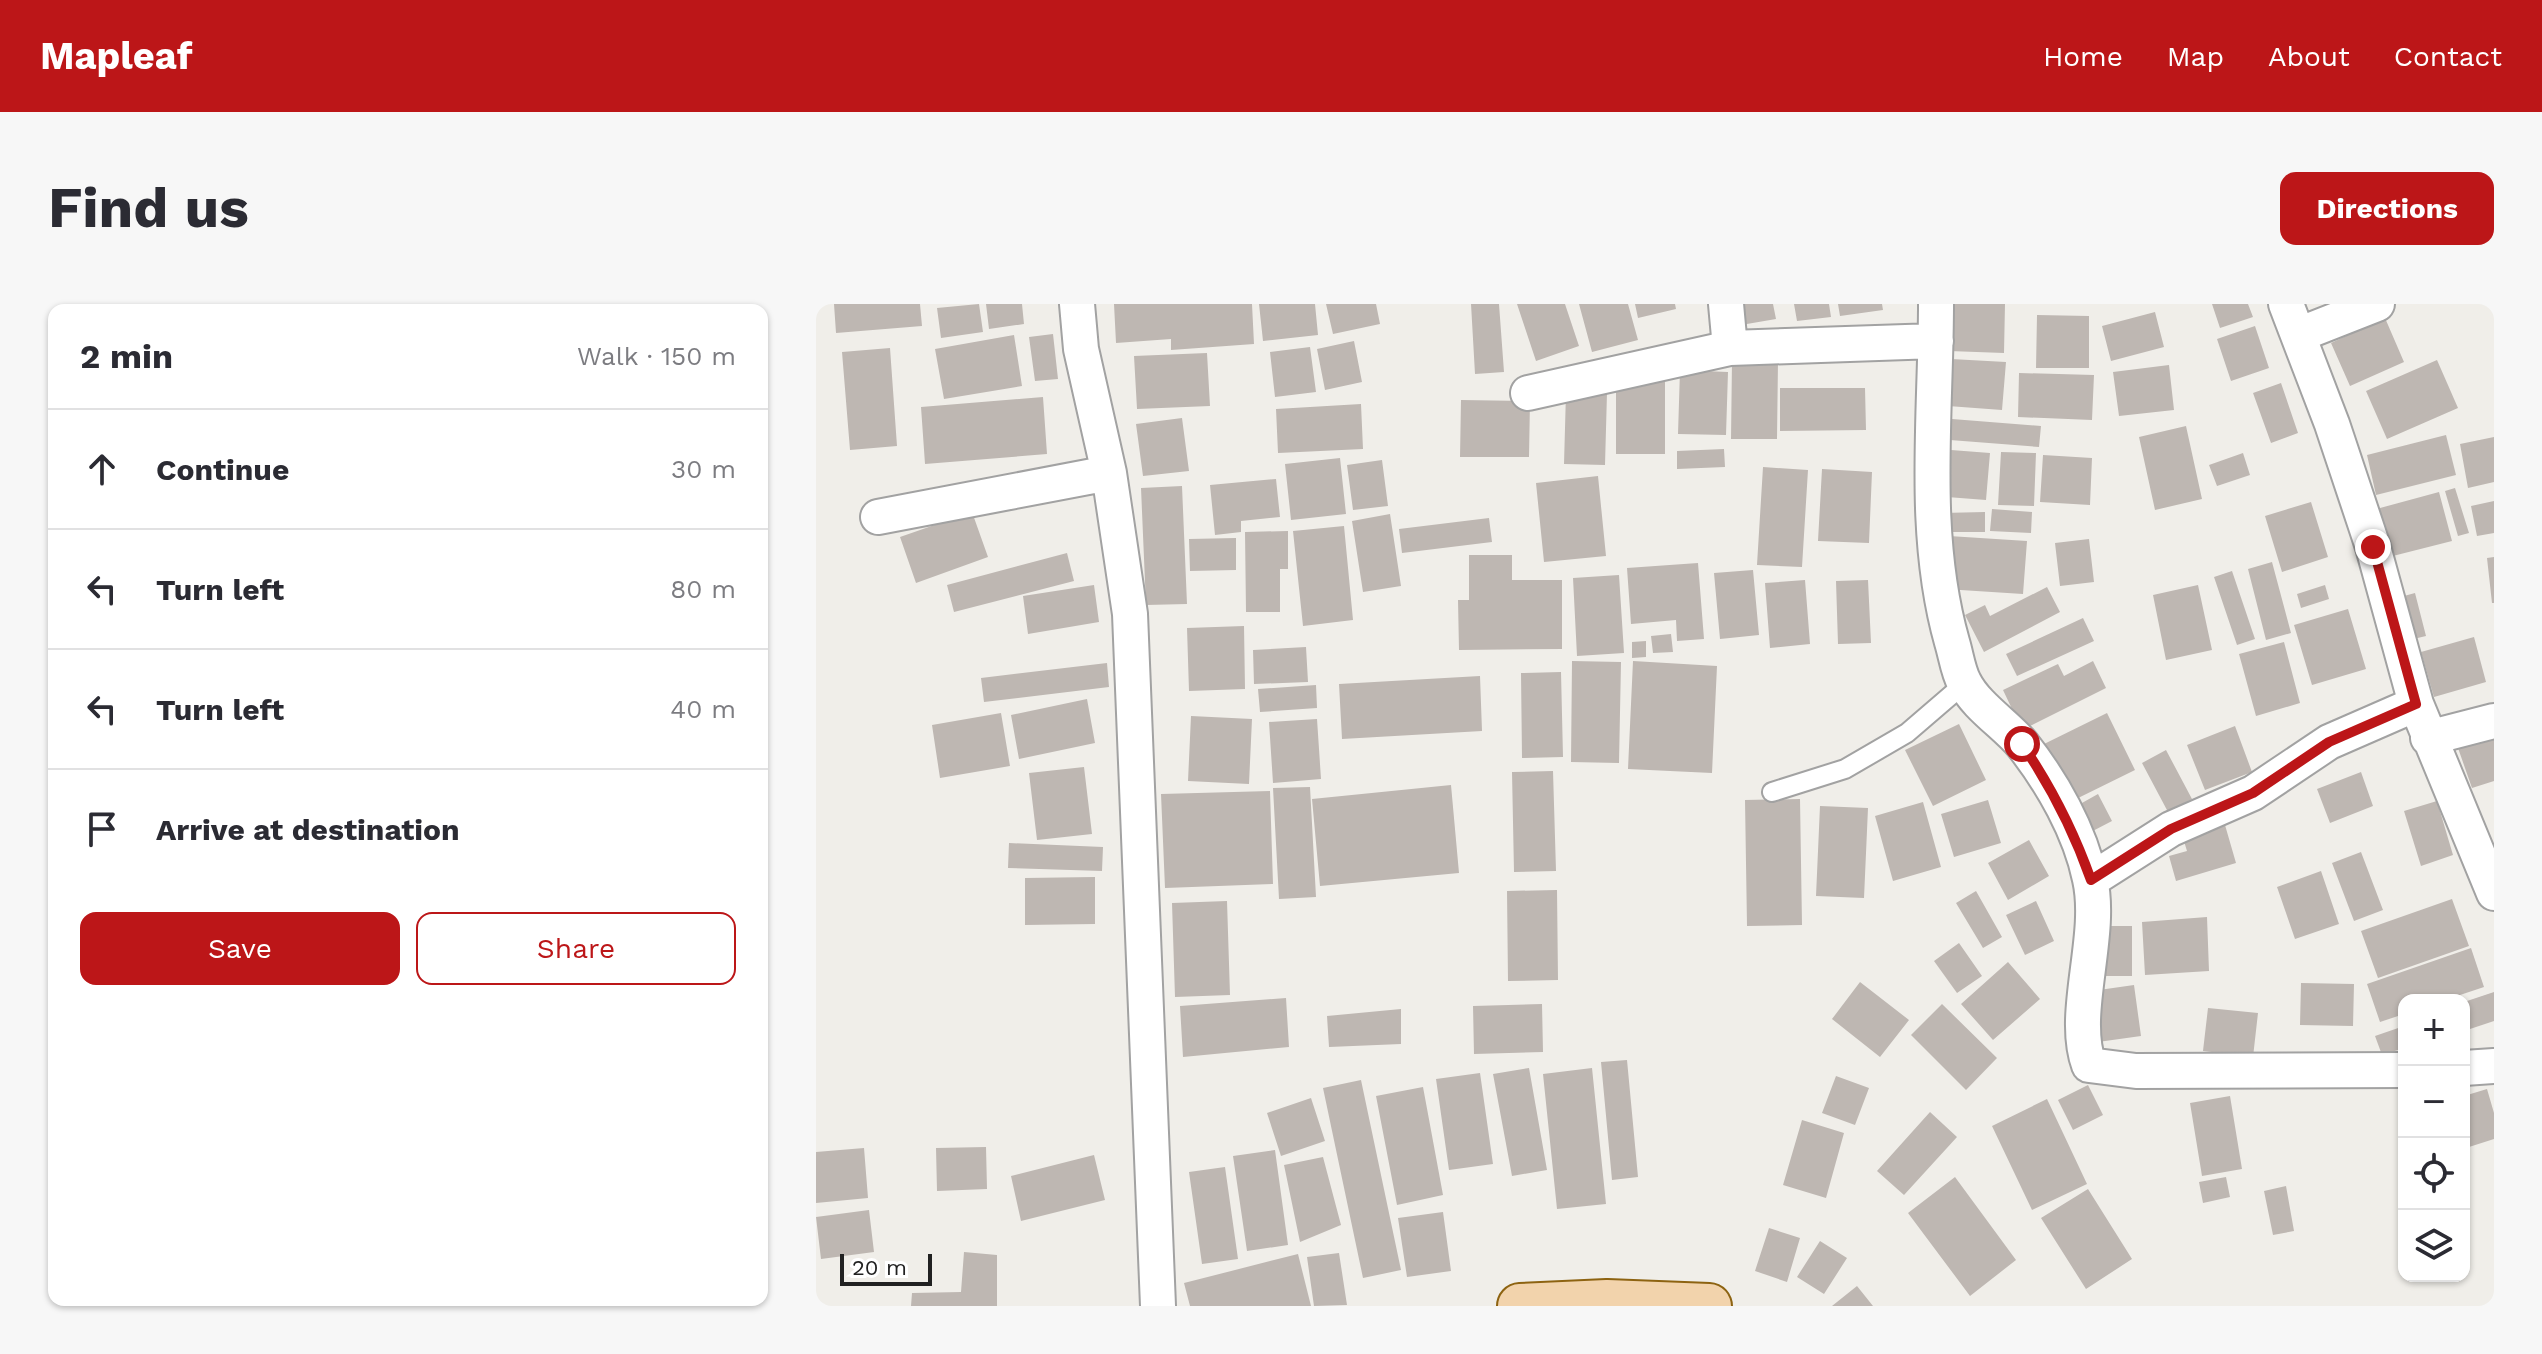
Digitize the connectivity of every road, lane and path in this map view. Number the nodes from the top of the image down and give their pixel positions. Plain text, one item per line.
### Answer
1 (1077, 304) edge
2 (1726, 304) edge
3 (1936, 304) edge
4 (2286, 304) edge
5 (2377, 304) edge
6 (2298, 335) junction
7 (1936, 341) junction
8 (1730, 348) junction
9 (1528, 393) dead end
10 (1109, 473) junction
11 (878, 517) dead end
12 (1964, 684) junction
13 (2416, 704) junction
14 (2494, 721) edge
15 (2428, 738) junction
16 (1772, 792) dead end
17 (2091, 880) junction
18 (2494, 893) edge
19 (2494, 1066) edge
20 (2470, 1068) edge
21 (2398, 1070) edge
22 (1158, 1306) edge
23 (1520, 1306) edge
24 (1709, 1306) edge

1 - 10 street
2 - 8 street
3 - 7 street
4 - 6 street
5 - 6 street
6 - 13 street
7 - 8 street
7 - 12 street
8 - 9 street
10 - 11 street
10 - 22 street
12 - 16 lane
12 - 17 street
13 - 15 street
13 - 17 street
14 - 15 street
15 - 18 street
17 - 21 street
19 - 20 street
23 - 24 main road

